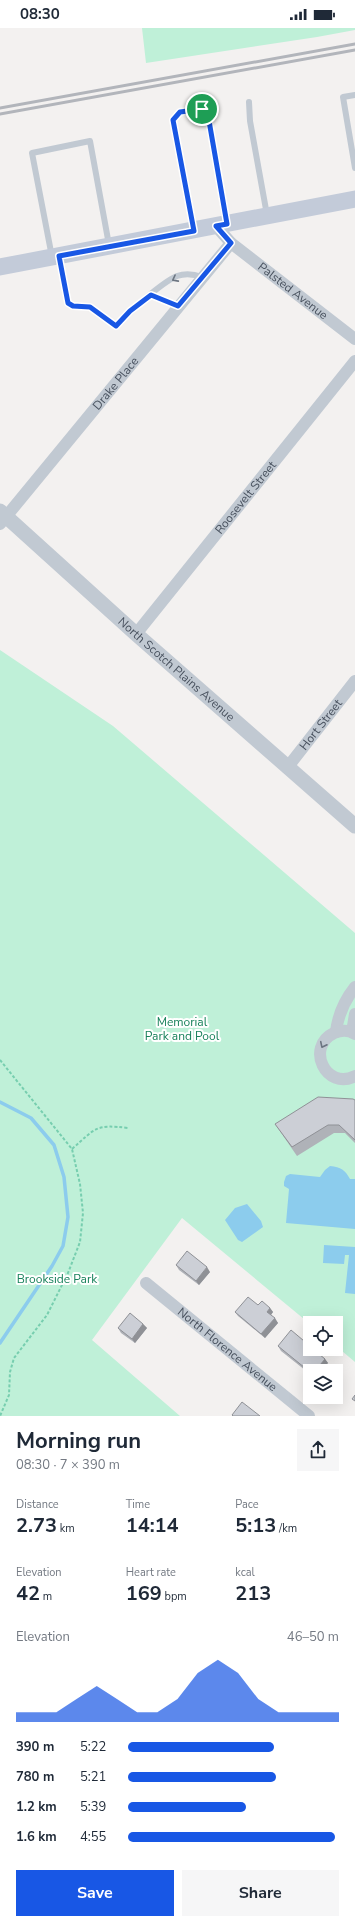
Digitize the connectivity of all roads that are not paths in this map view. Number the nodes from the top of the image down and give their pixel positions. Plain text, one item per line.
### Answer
1 (355, 95) edge
2 (249, 102) dead end
3 (355, 168) edge
4 (355, 199) edge
5 (267, 216) junction
6 (221, 226) junction
7 (194, 231) junction
8 (231, 243) junction
9 (109, 246) junction
10 (56, 256) junction
11 (0, 267) edge
12 (202, 277) junction
13 (151, 295) junction
14 (178, 306) junction
15 (355, 339) edge
16 (355, 362) edge
17 (2, 517) edge
18 (136, 634) junction
19 (355, 682) edge
20 (287, 768) junction
21 (355, 826) edge
22 (355, 987) edge
23 (355, 1014) edge
24 (336, 1032) junction
25 (353, 1033) edge
26 (355, 1076) edge
27 (146, 1283) dead end
28 (309, 1416) edge

1 - 3 lane
2 - 5 lane
4 - 5 main road
5 - 6 main road
6 - 7 main road
6 - 7 lane
6 - 8 street, Palsted Avenue
7 - 9 main road
8 - 12 street, Drake Place
8 - 15 street, Palsted Avenue
9 - 10 main road
9 - 10 lane
10 - 11 main road
10 - 13 lane
12 -> 13 lane
12 - 14 street, Drake Place
13 - 14 lane
14 - 17 street, Drake Place
16 - 18 street, Roosevelt Street
17 - 18 street, North Scotch Plains Avenue
18 - 20 street, North Scotch Plains Avenue
19 - 20 street, Hort Street
20 - 21 street, North Scotch Plains Avenue
22 - 24 street
23 - 25 street
24 - 25 street
24 -> 26 street
27 - 28 street, North Florence Avenue

